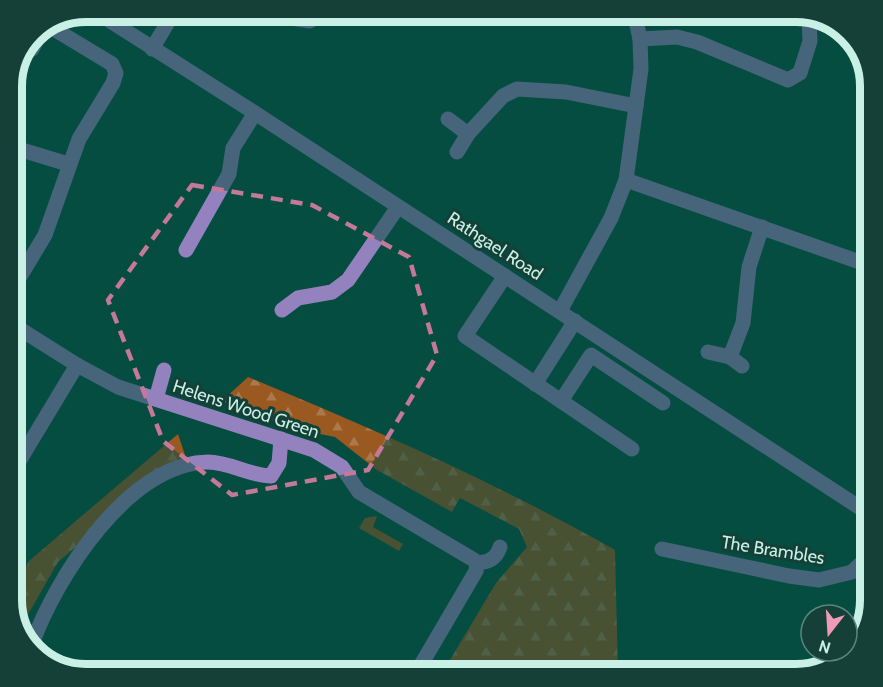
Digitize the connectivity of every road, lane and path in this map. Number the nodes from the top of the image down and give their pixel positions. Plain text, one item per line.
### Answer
1 (111, 22) edge
2 (168, 22) edge
3 (636, 22) edge
4 (809, 24) edge
5 (56, 30) edge
6 (640, 39) junction
7 (152, 49) junction
8 (636, 106) junction
9 (255, 113) junction
10 (448, 119) dead end
11 (468, 134) junction
12 (23, 150) edge
13 (458, 152) dead end
14 (68, 164) junction
15 (626, 180) junction
16 (398, 207) junction
17 (762, 227) junction
18 (186, 250) dead end
19 (860, 262) edge
20 (23, 272) edge
21 (505, 276) junction
22 (282, 310) dead end
23 (560, 311) junction
24 (575, 321) junction
25 (23, 331) edge
26 (708, 352) dead end
27 (77, 365) junction
28 (164, 370) dead end
29 (535, 384) junction
30 (156, 399) junction
31 (561, 401) junction
32 (663, 403) dead end
33 (281, 439) junction
34 (632, 449) dead end
35 (23, 455) edge
36 (860, 508) edge
37 (500, 547) dead end
38 (662, 549) dead end
39 (860, 564) edge
40 (477, 567) junction
41 (35, 637) edge
42 (421, 664) edge

1 - 7 street, Rathgael Road
2 - 7 street
3 - 6 street
4 - 6 street
5 - 14 street
6 - 8 street
7 - 9 street, Rathgael Road
8 - 11 street
8 - 15 street
9 - 16 street, Rathgael Road
9 - 18 street
10 - 11 street
11 - 13 street
12 - 14 street
14 - 20 street
15 - 17 street
15 - 23 street
16 - 21 street, Rathgael Road
16 - 22 street
17 - 19 street
17 - 26 street
21 - 23 street, Rathgael Road
21 - 29 street
23 - 24 street, Rathgael Road
24 - 29 street
24 - 36 street, Rathgael Road
25 - 27 street, Helens Wood Green
27 - 30 street, Helens Wood Green
27 - 35 street
28 - 30 street
29 - 31 street
30 - 33 street, Helens Wood Green
31 - 32 street
31 - 34 street
33 - 40 street, Helens Wood Green
33 - 41 street
37 - 40 street
38 - 39 street, The Brambles
40 - 42 street

